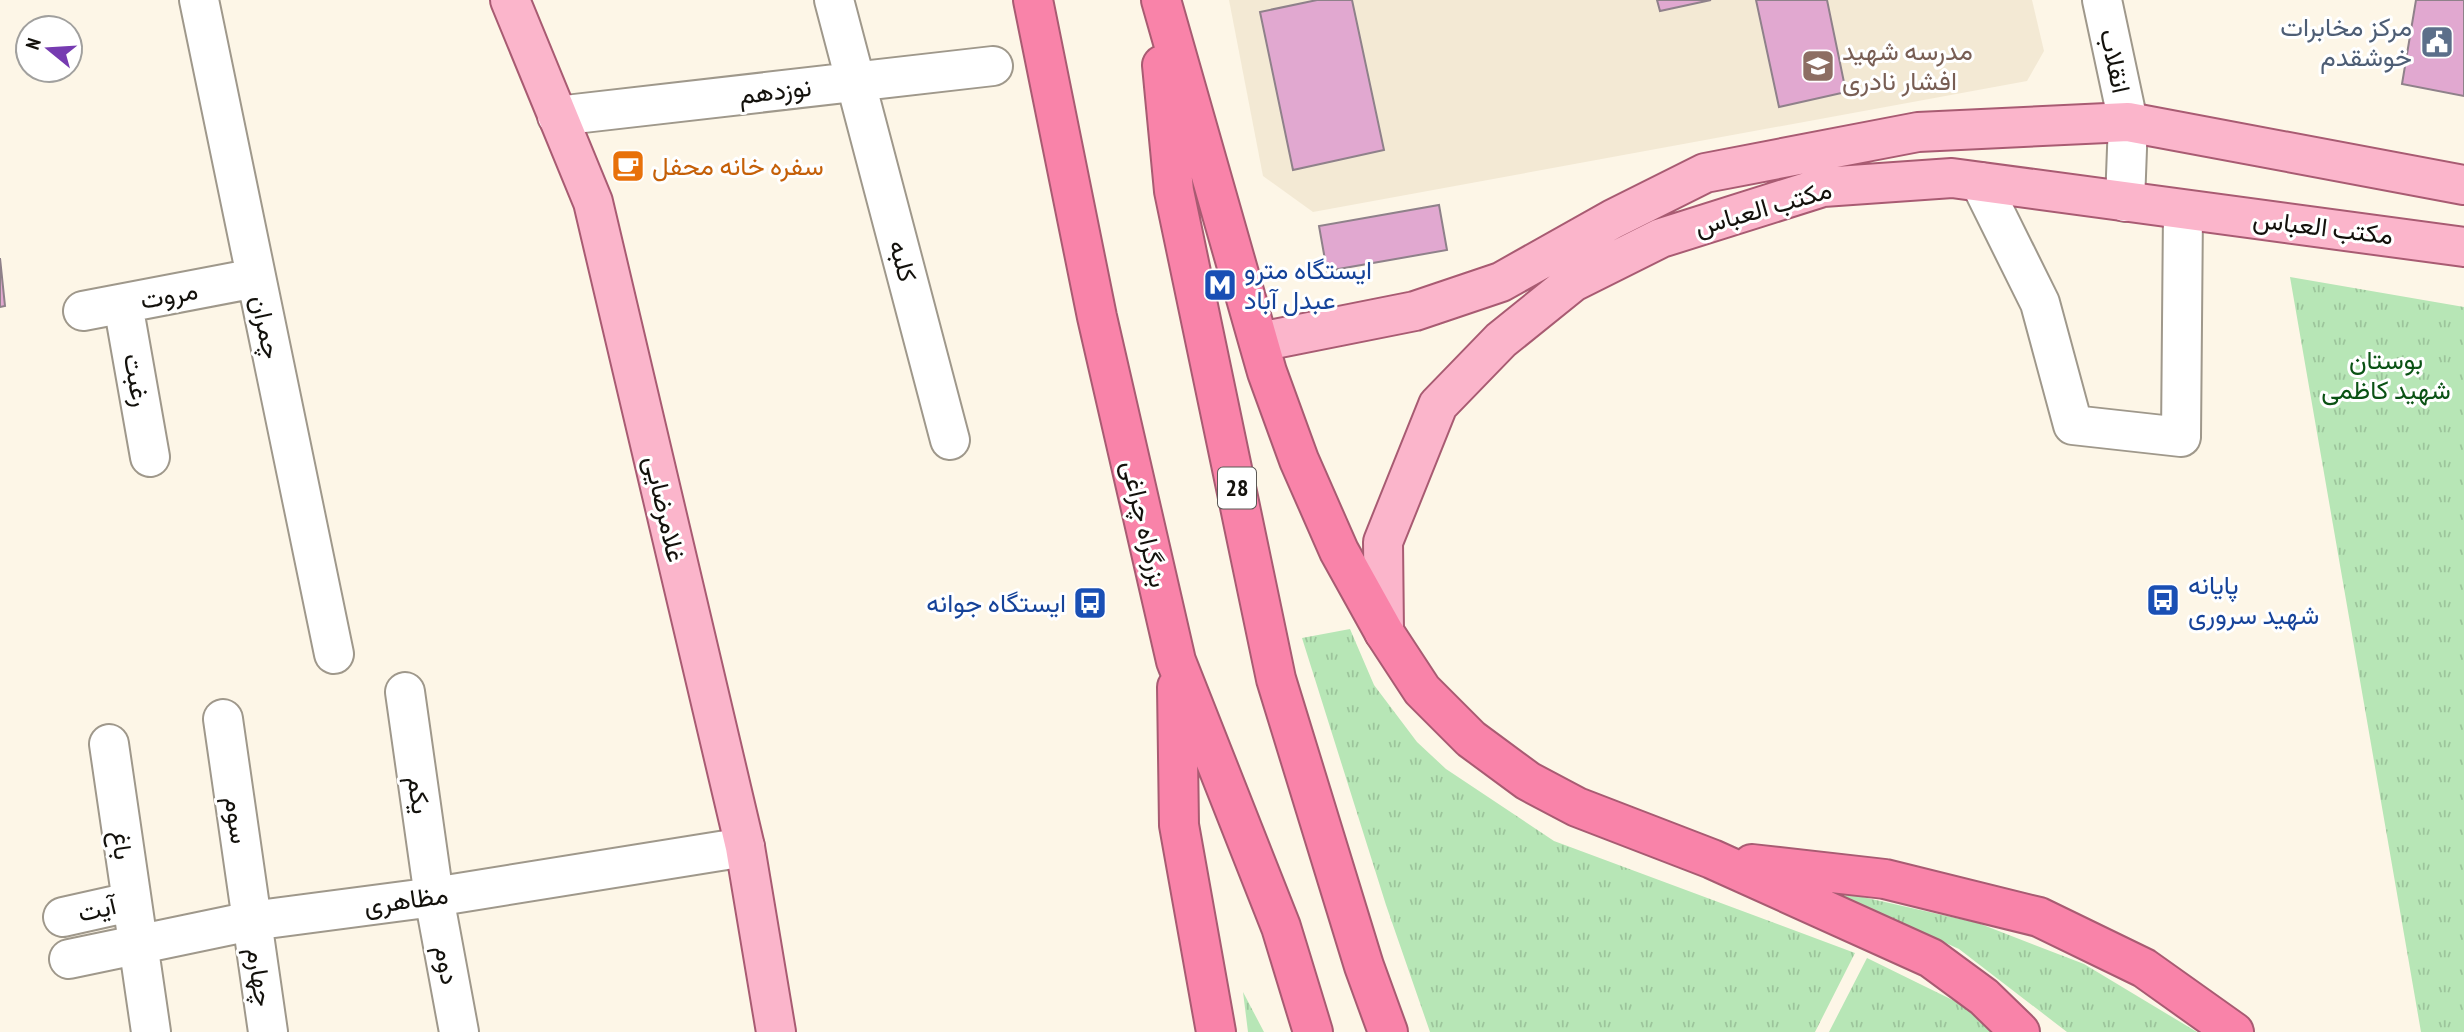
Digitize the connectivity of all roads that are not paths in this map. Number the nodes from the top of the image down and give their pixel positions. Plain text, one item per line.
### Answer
1 (199, 0) edge
2 (510, 0) edge
3 (834, 0) edge
4 (1033, 0) edge
5 (1155, 0) edge
6 (1161, 0) edge
7 (2102, 0) edge
8 (993, 66) dead end
9 (856, 81) junction
10 (557, 116) junction
11 (2128, 122) junction
12 (1980, 182) junction
13 (2464, 184) edge
14 (2125, 202) junction
15 (2183, 211) junction
16 (2464, 247) edge
17 (256, 278) junction
18 (123, 304) junction
19 (83, 312) dead end
20 (1259, 342) junction
21 (950, 440) dead end
22 (150, 457) dead end
23 (1384, 632) junction
24 (334, 654) dead end
25 (1176, 662) junction
26 (405, 692) dead end
27 (223, 719) dead end
28 (109, 744) dead end
29 (745, 848) junction
30 (1713, 859) junction
31 (434, 897) junction
32 (130, 901) junction
33 (63, 917) dead end
34 (251, 921) junction
35 (136, 945) junction
36 (69, 959) dead end
37 (151, 1032) edge
38 (268, 1032) edge
39 (459, 1032) edge
40 (776, 1032) edge
41 (1216, 1032) edge
42 (1313, 1032) edge
43 (1388, 1032) edge
44 (2020, 1032) edge
45 (2234, 1032) edge

1 - 17 street, چمران
2 - 10 main road, غلامرضایی
3 - 9 street, کلبه
4 - 25 highway, بزرگراه چراغی
5 - 43 highway, 28
6 - 20 highway
7 - 11 street, انقلاب
8 - 9 street, نوزدهم
9 - 10 street, نوزدهم
9 - 21 street, کلبه
10 - 29 main road, غلامرضایی
11 - 13 main road, مکتب العباس
11 - 14 street, انقلاب
11 - 20 main road, مکتب العباس
12 - 14 main road, مکتب العباس
12 - 15 street
12 - 23 main road, مکتب العباس
14 - 15 main road, مکتب العباس
15 - 16 main road, مکتب العباس
17 - 18 street, مروت
17 - 24 street, چمران
18 - 19 street, مروت
18 - 22 street, رغبت
20 - 23 highway
23 - 30 highway
25 - 41 highway
25 - 42 highway, بزرگراه چراغی
26 - 31 street, یکم
27 - 34 street, سوم
28 - 32 street, باغ
29 - 31 street, مظاهری
29 - 40 main road, غلامرضایی
30 - 44 highway
30 - 45 highway
31 - 34 street, مظاهری
31 - 39 street, دوم
32 - 33 street, آیت
32 - 35 street, باغ
34 - 35 street, مظاهری
34 - 38 street, چهارم
35 - 36 street, مظاهری
35 - 37 street, باغ

